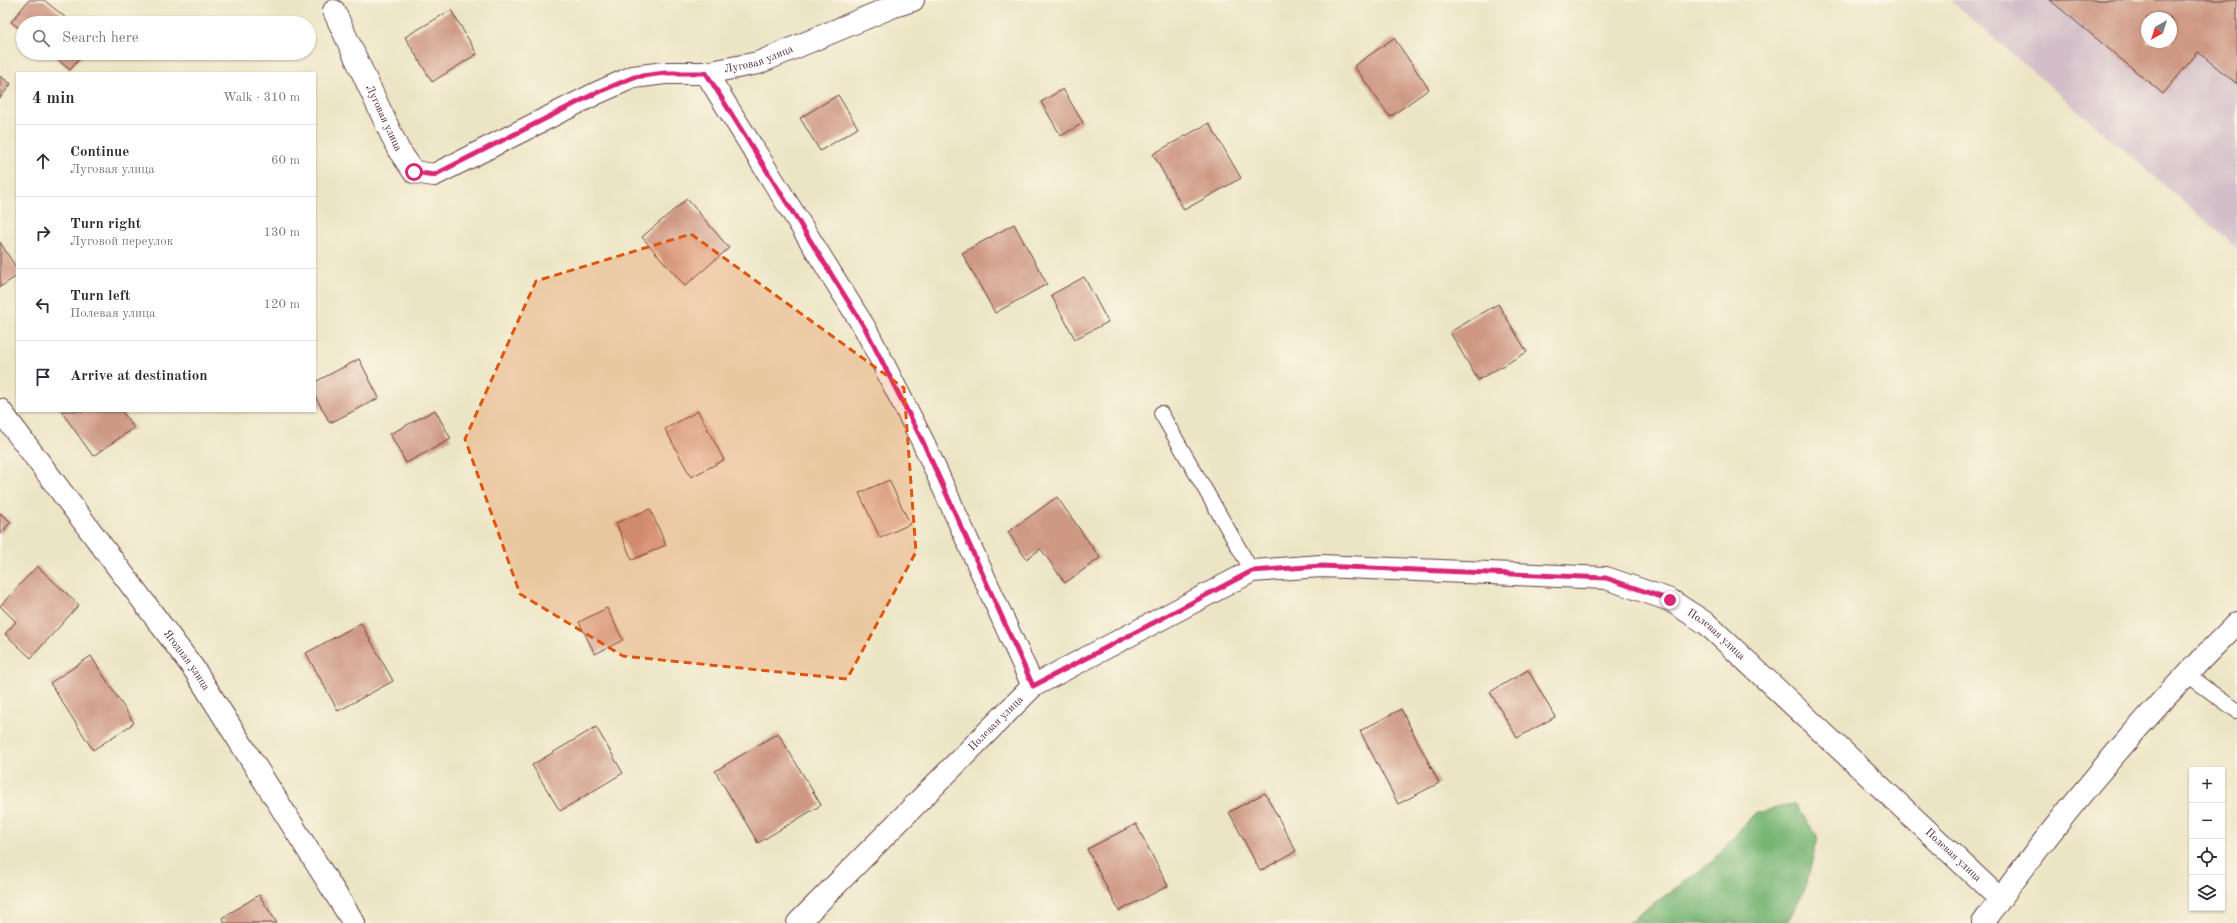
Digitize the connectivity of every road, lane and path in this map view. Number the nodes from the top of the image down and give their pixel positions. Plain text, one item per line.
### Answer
1 (913, 0) edge
2 (334, 11) dead end
3 (706, 73) junction
4 (0, 410) edge
5 (1161, 413) dead end
6 (1252, 571) junction
7 (2237, 623) edge
8 (2186, 674) junction
9 (1033, 686) junction
10 (2237, 711) edge
11 (2000, 899) junction
12 (803, 921) edge
13 (354, 923) edge
14 (1983, 923) edge

1 - 3 street, Луговая улица
2 - 3 street, Луговая улица
3 - 9 street
4 - 13 street, Ягодная улица
5 - 6 lane
6 - 9 street, Полевая улица
6 - 11 street, Полевая улица
7 - 8 street
8 - 10 lane
8 - 11 street
9 - 12 street, Полевая улица
11 - 14 street

